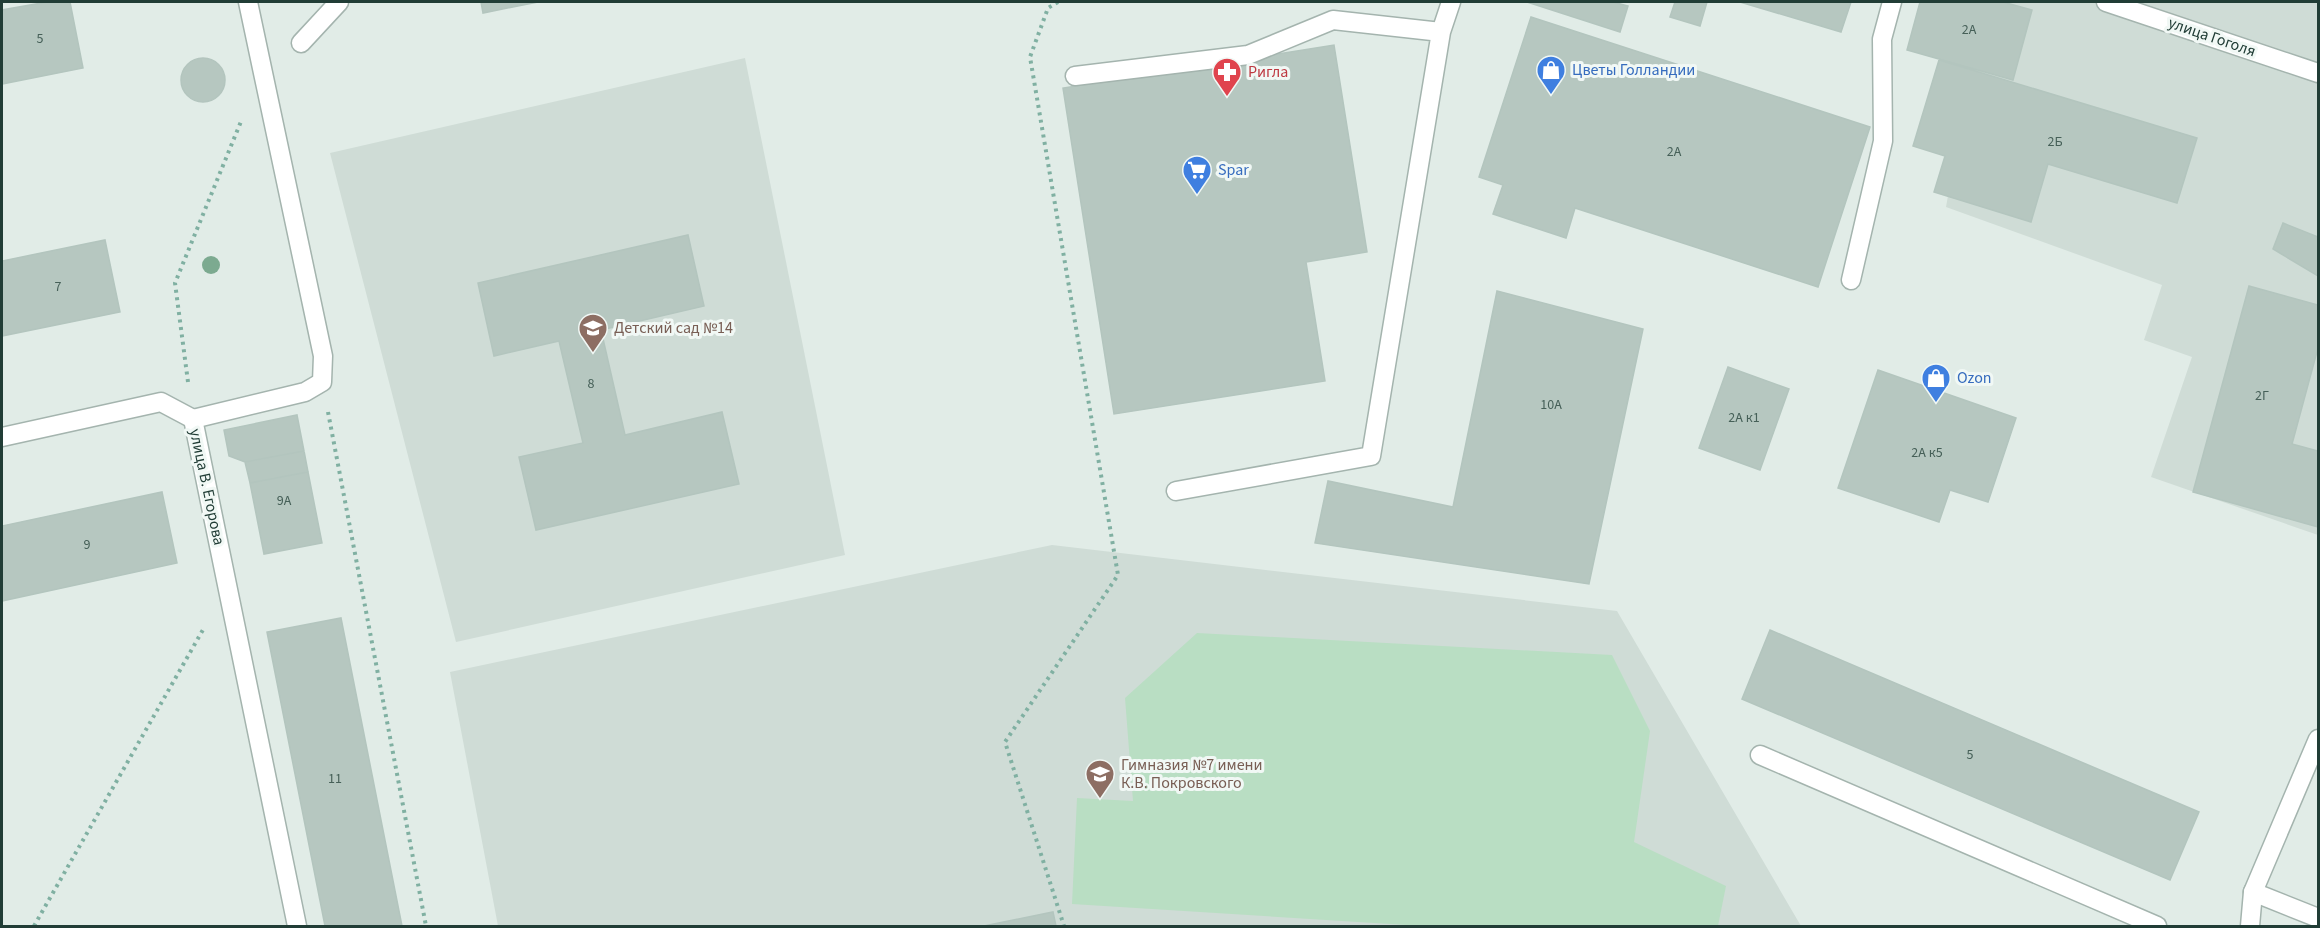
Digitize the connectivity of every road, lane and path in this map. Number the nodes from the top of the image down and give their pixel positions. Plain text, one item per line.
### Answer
1 (248, 2) edge
2 (339, 2) edge
3 (1058, 2) edge
4 (1451, 2) edge
5 (1892, 2) edge
6 (2106, 2) edge
7 (1441, 32) junction
8 (301, 43) dead end
9 (2319, 73) edge
10 (1075, 76) dead end
11 (265, 82) junction
12 (1851, 280) dead end
13 (322, 382) junction
14 (193, 419) junction
15 (2, 437) edge
16 (1176, 491) dead end
17 (227, 587) junction
18 (2319, 740) edge
19 (1760, 755) dead end
20 (2253, 892) junction
21 (2319, 918) edge
22 (34, 927) edge
23 (297, 927) edge
24 (426, 927) edge
25 (1064, 927) edge
26 (2157, 927) edge
27 (2250, 927) edge

1 - 11 street
2 - 8 street
3 - 25 path
4 - 7 street
5 - 12 street
6 - 9 street, улица Гоголя
7 - 10 street
7 - 16 street
11 - 13 street
11 - 14 path
13 - 14 street, улица В. Егорова
13 - 24 path
14 - 15 street
14 - 17 street, улица В. Егорова
17 - 22 path
17 - 23 street, улица В. Егорова
18 - 20 street
19 - 26 street
20 - 21 street
20 - 27 street

